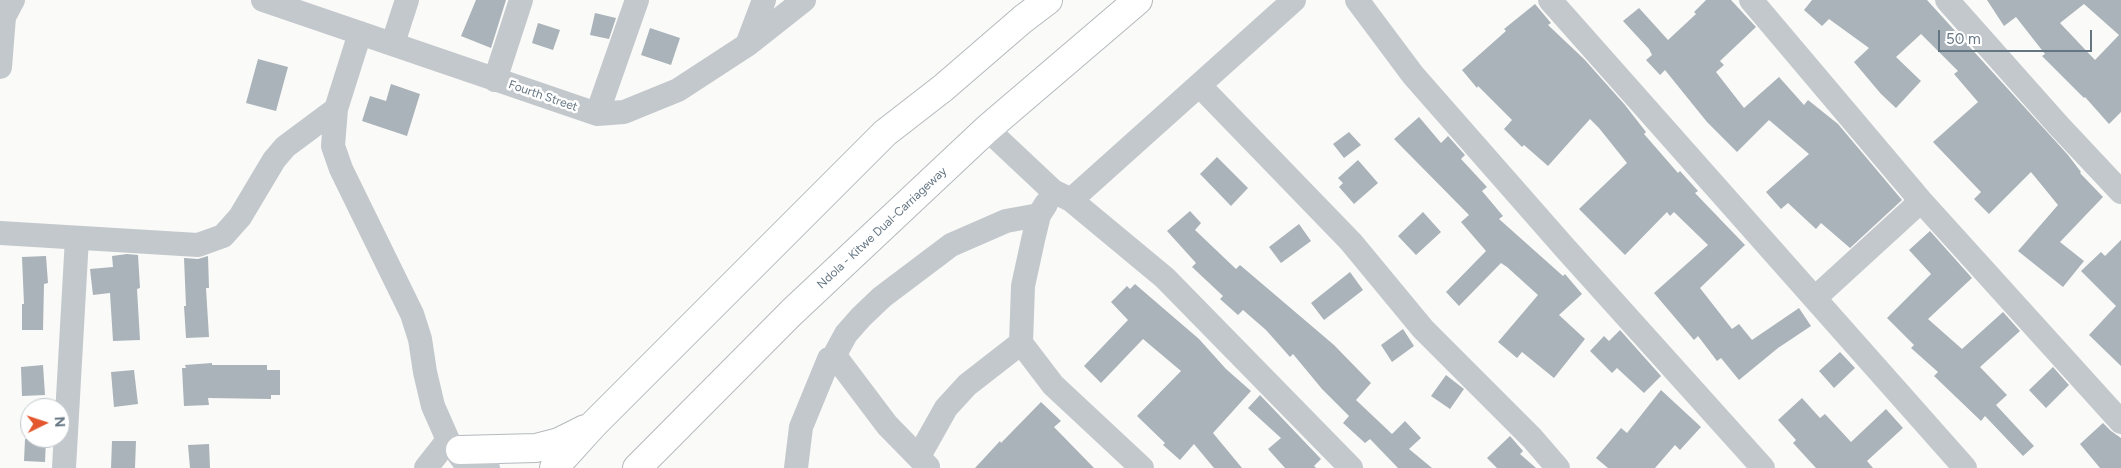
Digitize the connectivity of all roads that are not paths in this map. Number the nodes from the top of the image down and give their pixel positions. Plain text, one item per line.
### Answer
1 (13, 0) edge
2 (408, 0) edge
3 (522, 0) edge
4 (637, 0) edge
5 (764, 0) edge
6 (804, 0) edge
7 (1048, 0) edge
8 (1138, 0) edge
9 (1294, 0) edge
10 (1357, 0) edge
11 (1550, 0) edge
12 (1751, 0) edge
13 (1947, 0) edge
14 (277, 2) edge
15 (360, 33) junction
16 (393, 43) junction
17 (748, 44) junction
18 (0, 67) edge
19 (495, 80) junction
20 (1200, 86) junction
21 (336, 110) junction
22 (597, 114) junction
23 (987, 129) junction
24 (2121, 192) edge
25 (1062, 196) junction
26 (1921, 201) junction
27 (1039, 215) junction
28 (0, 233) edge
29 (76, 238) junction
30 (1815, 298) junction
31 (1021, 343) junction
32 (833, 358) junction
33 (2121, 422) edge
34 (594, 424) junction
35 (458, 454) edge
36 (924, 462) edge
37 (64, 468) edge
38 (426, 468) edge
39 (488, 468) edge
40 (554, 468) edge
41 (637, 468) edge
42 (796, 468) edge
43 (1142, 468) edge
44 (1351, 468) edge
45 (1558, 468) edge
46 (1763, 468) edge
47 (1965, 468) edge

1 - 18 street
2 - 16 street
3 - 19 street
4 - 22 street
5 - 17 street
6 - 17 street, Fourth Street
7 - 34 highway
8 - 23 highway, Ndola - Kitwe Dual-Carriageway
9 - 20 street
10 - 46 street
11 - 30 street
12 - 26 street
13 - 24 street
14 - 15 street, Fourth Street
15 - 16 street, Fourth Street
15 - 21 street
16 - 19 street, Fourth Street
17 - 22 street, Fourth Street
19 - 22 street, Fourth Street
20 - 25 street
20 - 45 street
21 - 29 street
21 - 35 street
23 - 25 street
23 - 41 highway, Ndola - Kitwe Dual-Carriageway
25 - 27 street
25 - 44 street
26 - 30 street
26 - 33 street
27 - 31 street
27 - 32 street
28 - 29 street
29 - 37 street
30 - 47 street
31 - 36 street
31 - 43 street
32 - 36 street
32 - 42 street
34 - 35 highway
34 - 40 highway
35 - 38 street
35 - 39 street

